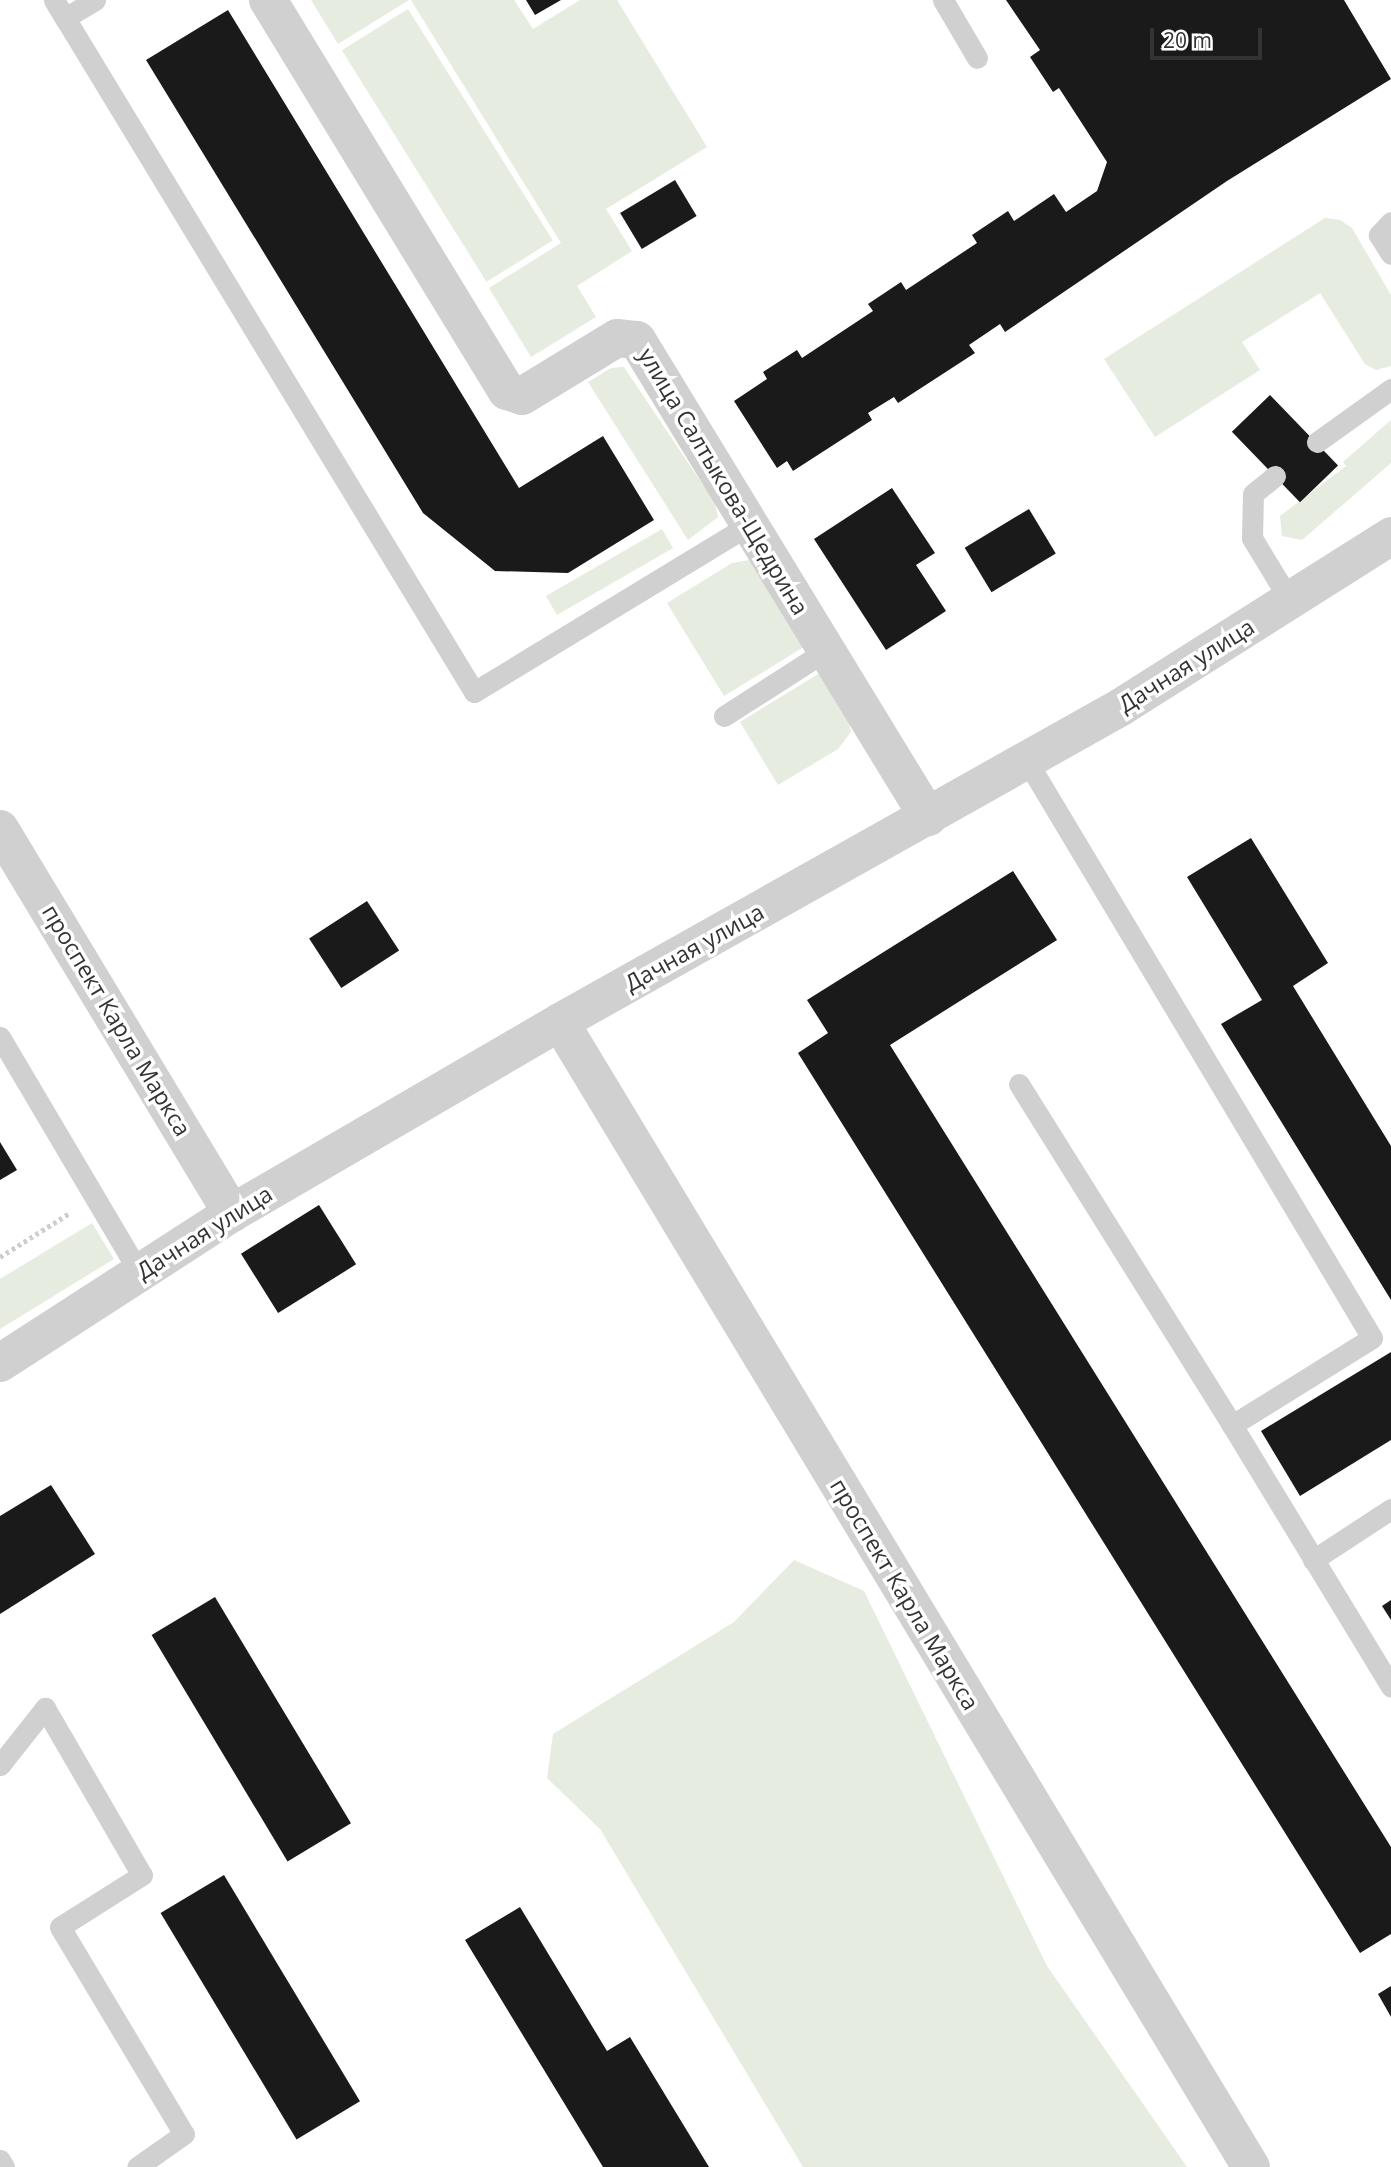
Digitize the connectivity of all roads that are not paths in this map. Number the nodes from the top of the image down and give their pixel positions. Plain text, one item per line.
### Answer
1 (95, 0) edge
2 (268, 0) edge
3 (943, 0) edge
4 (60, 9) edge
5 (977, 58) dead end
6 (1391, 222) edge
7 (1391, 254) edge
8 (1391, 389) edge
9 (1317, 442) dead end
10 (1275, 476) dead end
11 (750, 524) junction
12 (1391, 536) edge
13 (1289, 599) junction
14 (827, 650) junction
15 (724, 716) dead end
16 (1027, 761) junction
17 (928, 817) junction
18 (0, 829) edge
19 (560, 1022) junction
20 (0, 1037) edge
21 (1019, 1084) dead end
22 (232, 1213) junction
23 (139, 1272) junction
24 (0, 1363) edge
25 (1232, 1425) junction
26 (1391, 1509) edge
27 (1313, 1560) junction
28 (1391, 1686) edge
29 (0, 1765) edge
30 (0, 2160) edge
31 (4, 2167) edge
32 (137, 2167) edge
33 (1251, 2167) edge

1 - 4 lane
2 - 11 street, улица Салтыкова-Щедрина
3 - 5 lane
4 - 11 lane
6 - 7 lane
8 - 9 lane
10 - 13 lane
11 - 14 street, улица Салтыкова-Щедрина
12 - 13 street, Дачная улица
13 - 16 street, Дачная улица
14 - 15 lane
14 - 17 street, улица Салтыкова-Щедрина
16 - 17 street, Дачная улица
16 - 25 lane
17 - 19 street, Дачная улица
18 - 22 street, проспект Карла Маркса
19 - 22 street, Дачная улица
19 - 33 street, проспект Карла Маркса
20 - 23 lane
21 - 25 lane
22 - 23 street, Дачная улица
23 - 24 street, Дачная улица
25 - 27 lane
26 - 27 lane
27 - 28 lane
29 - 32 lane
30 - 31 lane

